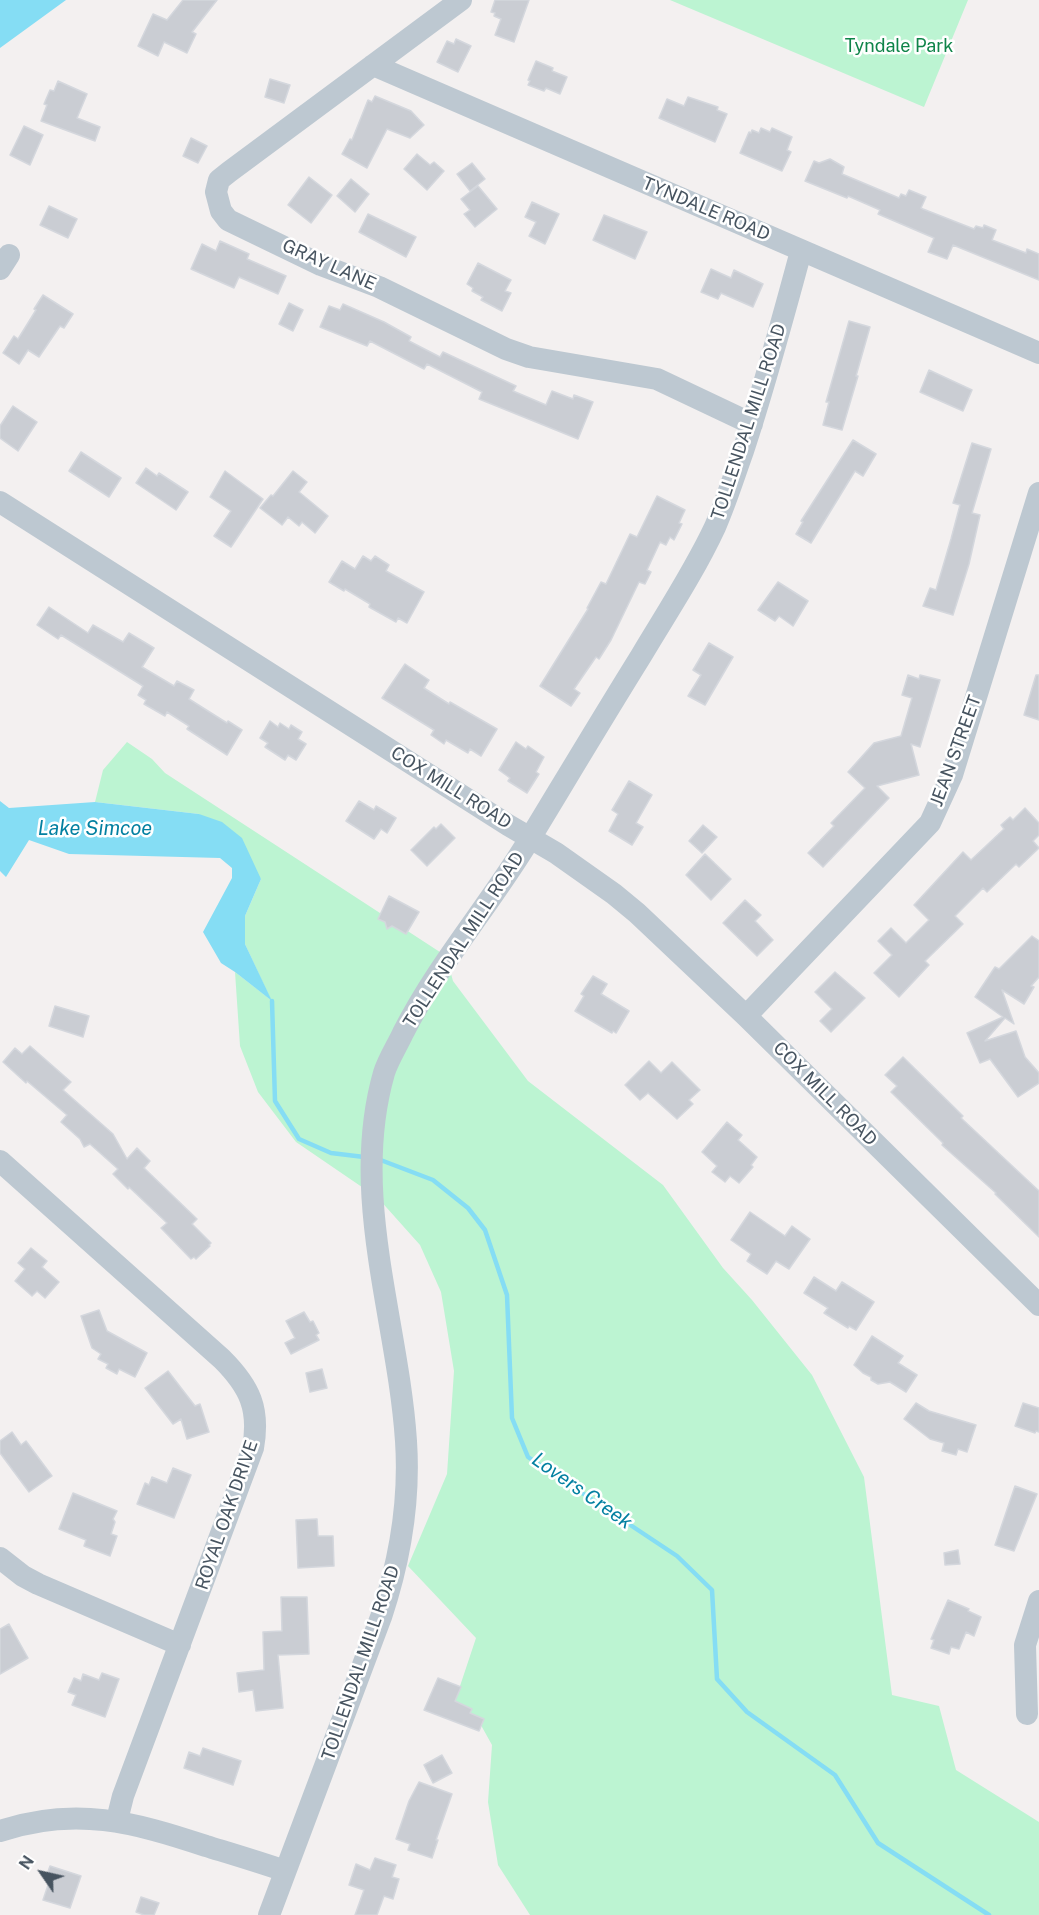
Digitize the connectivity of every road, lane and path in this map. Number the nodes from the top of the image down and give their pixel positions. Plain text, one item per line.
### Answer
1 (461, 0) edge
2 (373, 65) junction
3 (801, 251) junction
4 (1039, 353) edge
5 (752, 424) junction
6 (1039, 493) edge
7 (0, 502) edge
8 (530, 838) junction
9 (746, 1016) junction
10 (0, 1161) edge
11 (1039, 1305) edge
12 (0, 1558) edge
13 (1039, 1601) edge
14 (180, 1645) junction
15 (1027, 1714) dead end
16 (117, 1820) junction
17 (0, 1831) edge
18 (285, 1871) junction
19 (269, 1915) edge

1 - 2 street, GRAY LANE
2 - 3 street, TYNDALE ROAD
2 - 5 street, GRAY LANE
3 - 4 street, TYNDALE ROAD
3 - 5 street, TOLLENDAL MILL ROAD
5 - 8 street, TOLLENDAL MILL ROAD
6 - 9 street, JEAN STREET
7 - 8 street, COX MILL ROAD
8 - 9 street, COX MILL ROAD
8 - 18 street, TOLLENDAL MILL ROAD
9 - 11 street, COX MILL ROAD
10 - 14 street, ROYAL OAK DRIVE
12 - 14 street
13 - 15 street
14 - 16 street, ROYAL OAK DRIVE
16 - 17 street
16 - 18 street
18 - 19 street, TOLLENDAL MILL ROAD

